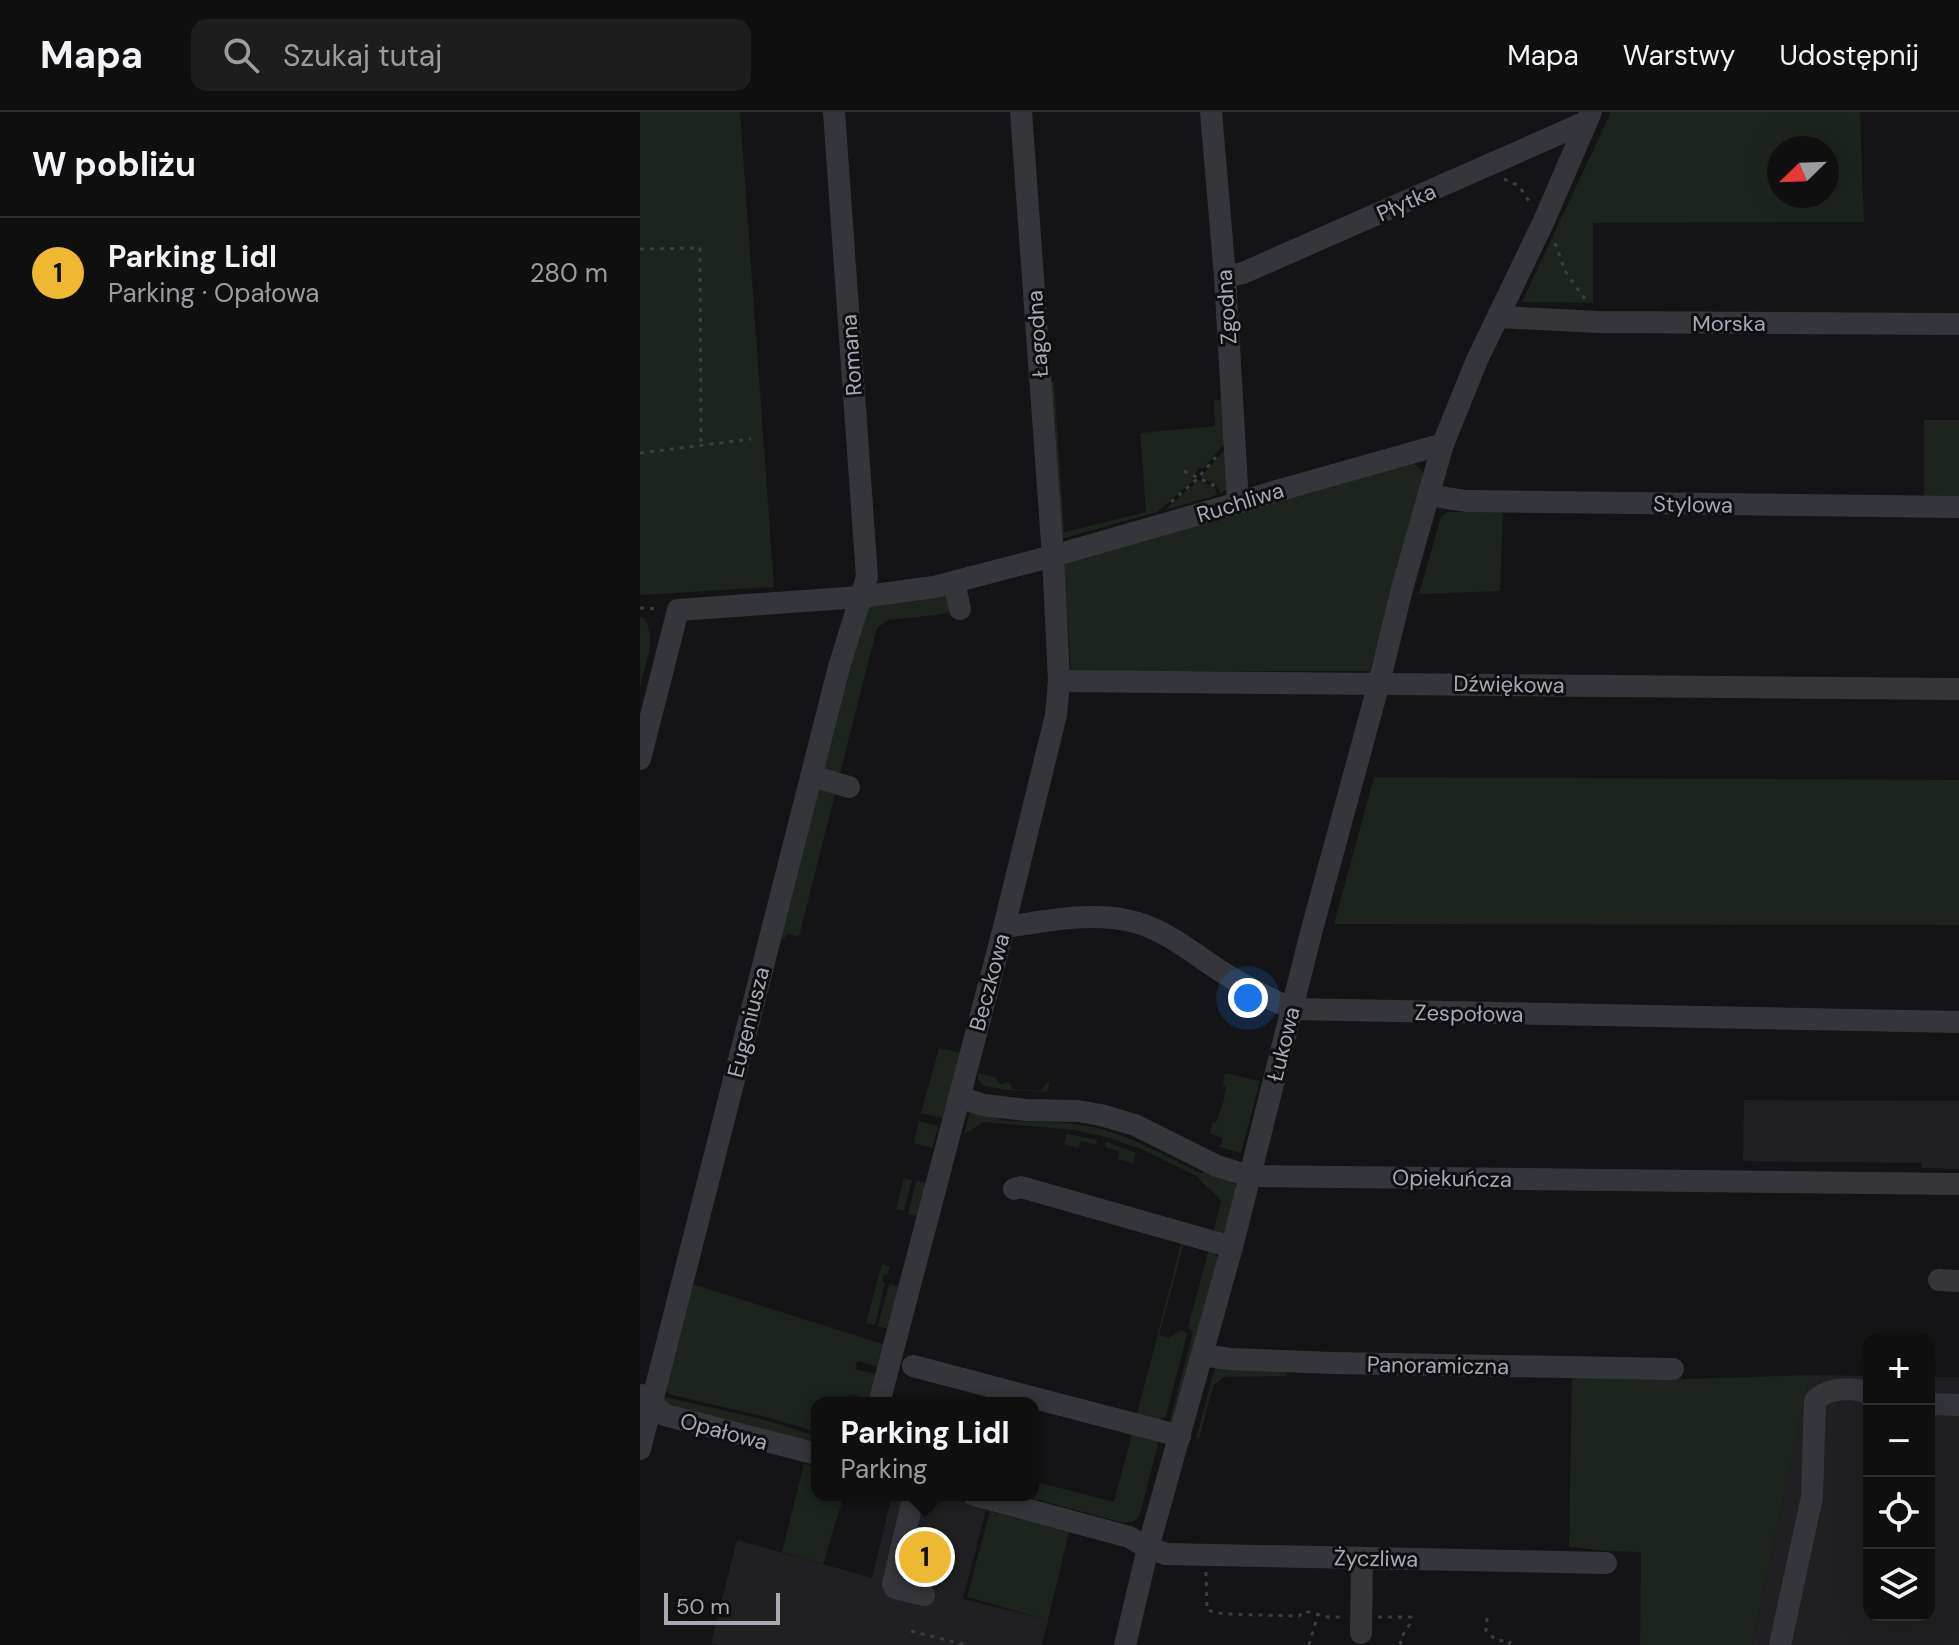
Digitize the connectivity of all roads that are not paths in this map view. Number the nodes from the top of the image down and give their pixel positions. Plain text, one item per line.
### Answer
1 (834, 112) edge
2 (1021, 112) edge
3 (1211, 112) edge
4 (1589, 117) edge
5 (1225, 277) junction
6 (1499, 317) junction
7 (1959, 324) edge
8 (1443, 444) junction
9 (1428, 495) junction
10 (1229, 500) junction
11 (1959, 507) edge
12 (1053, 556) junction
13 (954, 583) junction
14 (860, 597) junction
15 (960, 609) dead end
16 (1059, 681) junction
17 (1379, 683) junction
18 (1959, 689) edge
19 (640, 759) edge
20 (812, 776) junction
21 (849, 787) dead end
22 (1004, 927) junction
23 (1292, 1009) junction
24 (1959, 1022) edge
25 (959, 1097) junction
26 (1250, 1176) junction
27 (1959, 1184) edge
28 (1014, 1189) dead end
29 (1232, 1247) junction
30 (1202, 1355) junction
31 (913, 1366) dead end
32 (1673, 1369) dead end
33 (1863, 1391) edge
34 (646, 1397) edge
35 (881, 1397) edge
36 (1031, 1397) edge
37 (1039, 1399) edge
38 (1935, 1404) edge
39 (1959, 1405) edge
40 (1180, 1436) junction
41 (640, 1449) edge
42 (811, 1452) edge
43 (913, 1501) edge
44 (996, 1501) edge
45 (1148, 1548) junction
46 (1362, 1558) junction
47 (1606, 1563) dead end
48 (924, 1595) dead end
49 (1361, 1625) road end
50 (1125, 1645) edge
51 (1780, 1645) edge

1 - 14 street, Romana
2 - 12 street, Łagodna
3 - 5 street, Zgodna
4 - 5 street, Płytka
4 - 6 street
5 - 10 street, Zgodna
6 - 7 street, Morska
6 - 8 street
8 - 9 street, Łukowa
8 - 10 street, Ruchliwa
9 - 11 street, Stylowa
9 - 17 street, Łukowa
10 - 12 street, Ruchliwa
12 - 13 street, Ruchliwa
12 - 16 street, Beczkowa
13 - 14 street, Ruchliwa
13 - 15 street
14 - 19 street, Ruchliwa
14 - 20 street, Eugeniusza
16 - 17 street, Dźwiękowa
16 - 22 street, Beczkowa
17 - 18 street, Dźwiękowa
17 - 23 street, Łukowa
20 - 21 street
20 - 34 street, Eugeniusza
22 - 23 street, Zespołowa
22 - 25 street, Beczkowa
23 - 24 street, Zespołowa
23 - 26 street, Łukowa
25 - 26 street, Opiekuńcza
25 - 35 street, Beczkowa
26 - 27 street, Opiekuńcza
26 - 29 street, Łukowa
28 - 29 street
29 - 30 street, Łukowa
30 - 32 street, Panoramiczna
30 - 40 street, Łukowa
31 - 36 street
33 - 51 street
34 - 41 street, Eugeniusza
34 - 42 street, Opałowa
37 - 40 street
38 - 39 street
40 - 45 street, Łukowa
43 - 48 street
44 - 45 street
45 - 46 street, Życzliwa
45 - 50 street, Łukowa
46 - 47 street, Życzliwa
46 - 49 street

